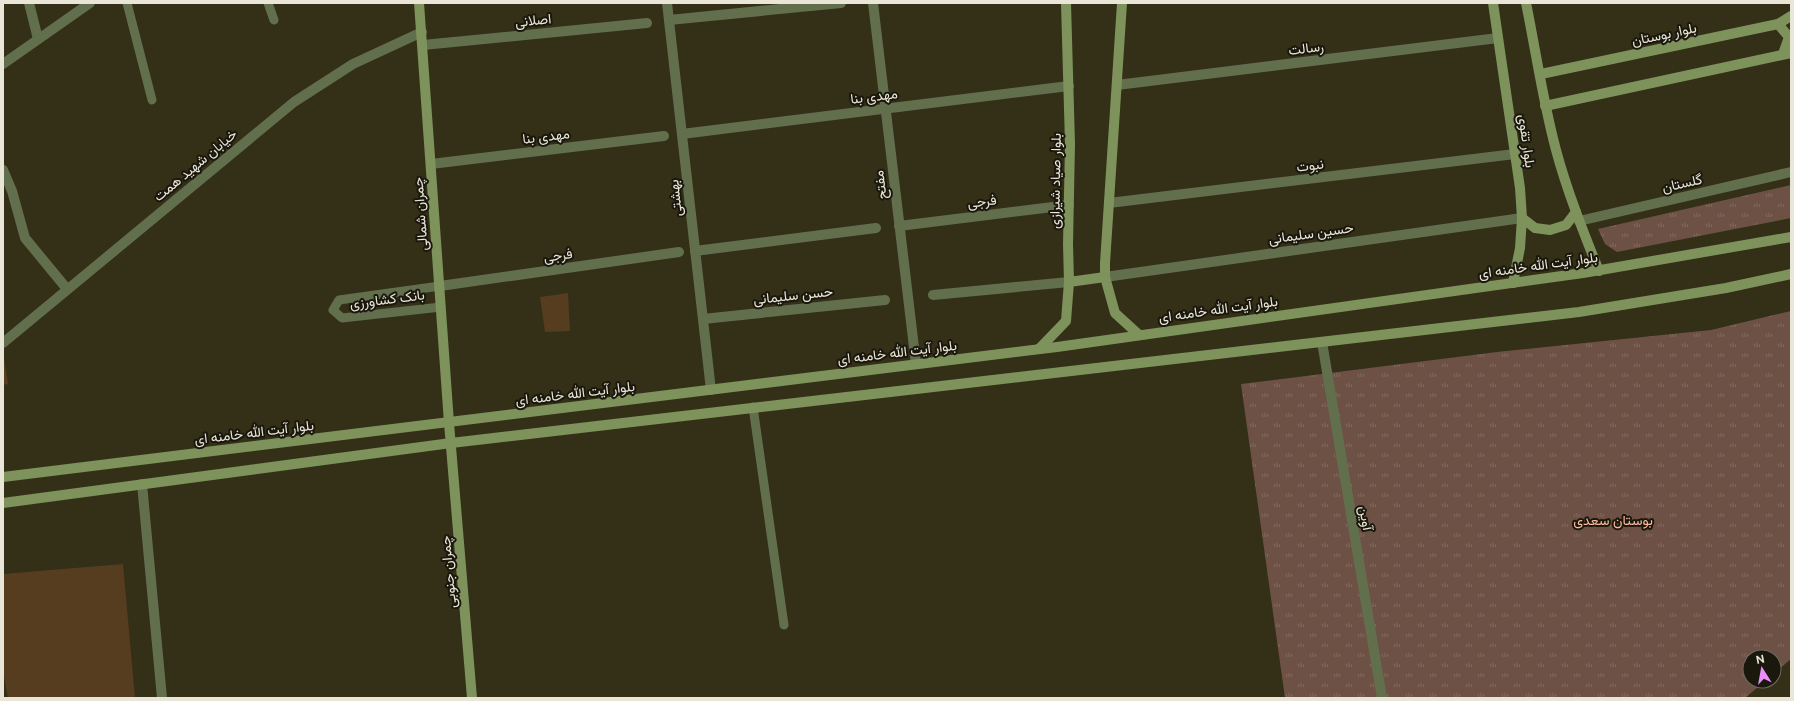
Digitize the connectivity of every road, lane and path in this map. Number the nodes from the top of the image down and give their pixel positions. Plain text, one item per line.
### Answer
1 (29, 3) edge
2 (90, 3) edge
3 (127, 3) edge
4 (268, 3) edge
5 (419, 3) edge
6 (667, 3) edge
7 (841, 3) edge
8 (872, 3) edge
9 (1066, 3) edge
10 (1073, 3) edge
11 (1116, 3) edge
12 (1493, 3) edge
13 (1526, 3) edge
14 (1122, 8) edge
15 (1066, 15) junction
16 (1791, 16) edge
17 (274, 20) dead end
18 (669, 20) junction
19 (647, 22) dead end
20 (1778, 24) junction
21 (422, 32) junction
22 (1498, 38) junction
23 (38, 39) junction
24 (422, 45) junction
25 (1787, 54) edge
26 (3, 64) edge
27 (1541, 74) junction
28 (1117, 85) junction
29 (1069, 86) junction
30 (152, 100) dead end
31 (1546, 106) junction
32 (885, 109) junction
33 (682, 134) junction
34 (664, 136) dead end
35 (1515, 154) junction
36 (431, 164) junction
37 (3, 170) edge
38 (1791, 172) edge
39 (1109, 203) junction
40 (1069, 205) junction
41 (1577, 216) junction
42 (1522, 218) junction
43 (899, 226) junction
44 (876, 228) dead end
45 (1791, 237) edge
46 (695, 251) junction
47 (679, 252) dead end
48 (1599, 271) junction
49 (1791, 274) edge
50 (1105, 277) junction
51 (1069, 282) junction
52 (1513, 283) junction
53 (440, 286) junction
54 (67, 289) junction
55 (933, 295) dead end
56 (885, 300) dead end
57 (441, 307) junction
58 (703, 319) junction
59 (1138, 334) junction
60 (1322, 342) junction
61 (3, 343) edge
62 (1039, 349) junction
63 (916, 364) junction
64 (711, 390) junction
65 (753, 407) junction
66 (449, 422) junction
67 (452, 443) junction
68 (3, 477) edge
69 (142, 484) junction
70 (3, 502) edge
71 (784, 625) dead end
72 (162, 698) edge
73 (472, 698) edge
74 (1382, 698) edge

1 - 23 street
2 - 23 street
3 - 30 lane
4 - 17 lane
5 - 21 main road, چمران شمالی
6 - 18 street, بهشتی
7 - 18 street
8 - 32 street, مفتح
9 - 15 main road, بلوار صیاد شیرازی
10 - 15 main road
11 - 14 main road
12 - 22 main road, بلوار تقوی
13 - 27 main road, بلوار تقوی
14 - 28 main road
15 - 29 main road, بلوار صیاد شیرازی
16 - 20 main road, بلوار بوستان
18 - 33 street, بهشتی
19 - 24 street, اصلانی
20 - 25 main road
20 - 27 main road, بلوار بوستان
21 - 24 main road, چمران شمالی
21 - 54 street, خیابان شهید همت
22 - 28 street, رسالت
22 - 35 main road, بلوار تقوی
23 - 26 street
24 - 36 main road, چمران شمالی
25 - 31 main road
27 - 31 main road, بلوار تقوی
28 - 39 main road
29 - 32 street, مهدی بنا
29 - 40 main road, بلوار صیاد شیرازی
31 - 41 main road, بلوار تقوی
32 - 33 street, مهدی بنا
32 - 43 street, مفتح
33 - 46 street, بهشتی
34 - 36 street, مهدی بنا
35 - 39 street, نبوت
35 - 42 main road, بلوار تقوی
36 - 53 main road, چمران شمالی
37 - 54 street
38 - 41 street, گلستان
39 - 50 main road
40 - 43 street, فرجی
40 - 51 main road, بلوار صیاد شیرازی
41 - 42 main road
41 - 48 main road, بلوار تقوی
42 - 50 street, حسین سلیمانی
42 - 52 main road, بلوار تقوی
43 - 63 street, مفتح
44 - 46 street
45 - 48 main road, بلوار آیت الله خامنه ای
46 - 58 street, بهشتی
47 - 53 street, فرجی
48 - 52 main road, بلوار آیت الله خامنه ای
49 - 60 main road
50 - 51 main road
50 - 59 main road
51 - 55 street
51 - 62 main road, بلوار صیاد شیرازی
52 - 59 main road, بلوار آیت الله خامنه ای
53 - 57 main road, چمران شمالی
53 - 57 lane, بانک کشاورزی
54 - 61 street, خیابان شهید همت
56 - 58 street, حسن سلیمانی
57 - 66 main road, چمران شمالی
58 - 64 street, بهشتی
59 - 62 main road, بلوار آیت الله خامنه ای
60 - 65 main road
60 - 74 street, آوین
62 - 63 main road, بلوار آیت الله خامنه ای
63 - 64 main road, بلوار آیت الله خامنه ای
64 - 66 main road, بلوار آیت الله خامنه ای
65 - 67 main road
65 - 71 lane
66 - 67 main road, چمران جنوبی
66 - 68 main road, بلوار آیت الله خامنه ای
67 - 69 main road
67 - 73 main road, چمران جنوبی
69 - 70 main road
69 - 72 street

